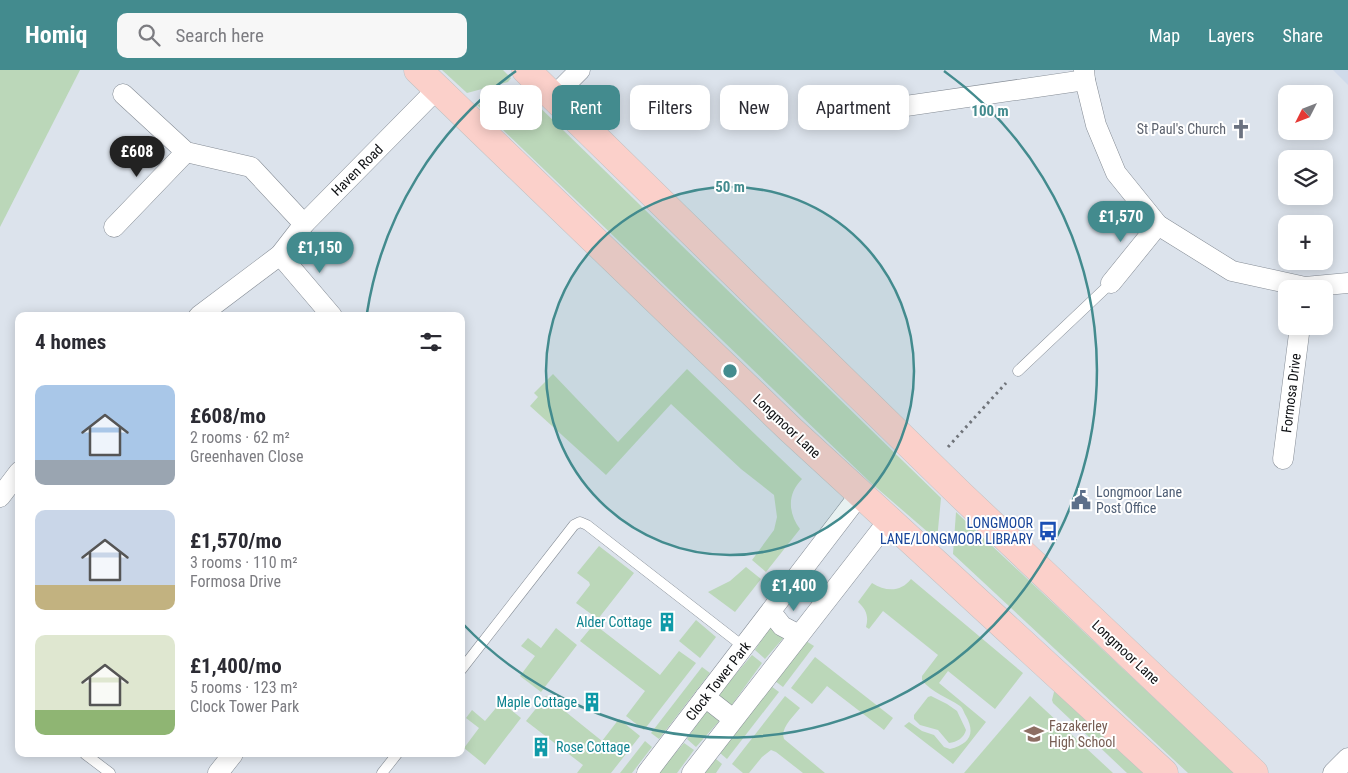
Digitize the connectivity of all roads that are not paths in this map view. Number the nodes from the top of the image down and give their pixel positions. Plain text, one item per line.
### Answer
1 (526, 70) edge
2 (580, 70) edge
3 (1085, 75) edge
4 (428, 79) edge
5 (565, 85) edge
6 (123, 94) dead end
7 (552, 96) edge
8 (909, 105) edge
9 (587, 130) edge
10 (186, 152) junction
11 (304, 224) junction
12 (1158, 225) junction
13 (114, 227) dead end
14 (280, 255) junction
15 (1278, 282) edge
16 (1112, 283) joint
17 (1348, 283) edge
18 (1333, 285) edge
19 (204, 312) edge
20 (329, 312) edge
21 (1299, 335) edge
22 (1018, 371) dead end
23 (1283, 459) dead end
24 (15, 477) edge
25 (861, 494) junction
26 (0, 496) edge
27 (889, 520) junction
28 (771, 612) junction
29 (799, 634) junction
30 (744, 648) junction
31 (465, 665) edge
32 (706, 697) junction
33 (733, 719) junction
34 (89, 757) edge
35 (231, 757) edge
36 (394, 757) edge
37 (1348, 758) edge
38 (110, 773) edge
39 (218, 773) edge
40 (382, 773) edge
41 (647, 773) edge
42 (692, 773) edge
43 (1164, 773) edge
44 (1254, 773) edge
45 (1333, 773) edge

1 - 7 main road, Longmoor Lane
2 - 5 street
3 - 8 street
3 - 12 street
4 - 11 street, Haven Road
4 - 25 main road, Longmoor Lane
6 - 10 street
9 - 44 main road, Longmoor Lane
10 - 11 street
10 - 13 street
11 - 14 street, Haven Road
12 - 15 street
12 - 16 street
14 - 19 street, Haven Road
14 - 20 street
16 - 22 lane
17 - 18 street
21 - 23 street, Formosa Drive
24 - 26 street
25 - 27 main road, Longmoor Lane
25 - 28 street, Clock Tower Park
27 - 29 street
27 - 43 main road, Longmoor Lane
28 - 29 street
28 - 30 street, Clock Tower Park
29 - 33 street
30 - 31 lane
30 - 32 street, Clock Tower Park
32 - 33 street
32 - 41 street, Clock Tower Park
33 - 42 street
34 - 38 lane
35 - 39 street
36 - 40 lane
37 - 45 street

